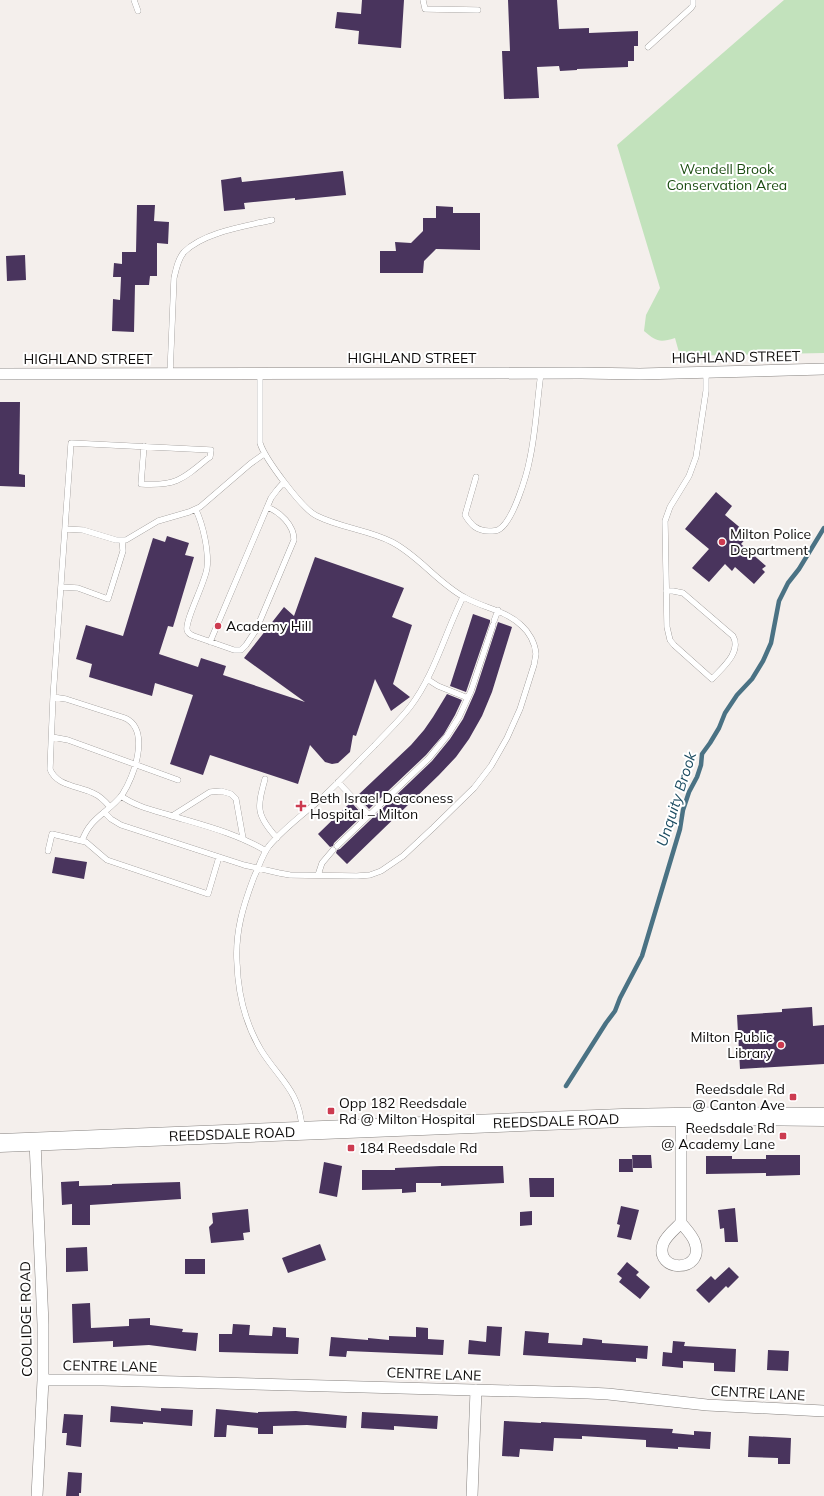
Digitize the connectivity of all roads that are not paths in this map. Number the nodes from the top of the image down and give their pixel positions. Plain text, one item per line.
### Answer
1 (134, 0) edge
2 (423, 0) edge
3 (693, 0) edge
4 (478, 10) dead end
5 (138, 11) dead end
6 (648, 47) dead end
7 (272, 220) dead end
8 (824, 370) edge
9 (706, 372) junction
10 (260, 373) junction
11 (541, 373) junction
12 (0, 374) edge
13 (170, 374) junction
14 (144, 446) junction
15 (264, 454) junction
16 (476, 477) dead end
17 (284, 482) junction
18 (267, 507) junction
19 (196, 510) junction
20 (65, 529) junction
21 (122, 540) junction
22 (61, 586) junction
23 (666, 591) junction
24 (463, 597) junction
25 (498, 610) junction
26 (210, 642) junction
27 (427, 679) junction
28 (53, 698) junction
29 (468, 698) junction
30 (52, 737) junction
31 (135, 764) junction
32 (265, 779) dead end
33 (178, 780) dead end
34 (338, 782) junction
35 (121, 796) junction
36 (110, 807) junction
37 (104, 812) junction
38 (369, 815) junction
39 (172, 816) junction
40 (243, 838) junction
41 (277, 838) junction
42 (82, 841) junction
43 (48, 851) dead end
44 (266, 851) junction
45 (219, 857) junction
46 (258, 868) junction
47 (318, 875) junction
48 (681, 1116) junction
49 (824, 1117) edge
50 (302, 1131) junction
51 (35, 1142) junction
52 (0, 1143) edge
53 (681, 1223) dead end
54 (43, 1380) junction
55 (476, 1390) junction
56 (824, 1411) edge
57 (38, 1496) edge
58 (472, 1496) edge

1 - 5 lane
2 - 4 lane
3 - 6 lane
7 - 13 lane
8 - 9 street, HIGHLAND STREET
9 - 11 street, HIGHLAND STREET
9 - 23 lane
10 - 11 street, HIGHLAND STREET
10 - 13 street, HIGHLAND STREET
10 - 15 lane
11 - 16 lane
12 - 13 street, HIGHLAND STREET
14 - 14 lane
14 - 20 lane
15 - 17 lane
15 - 19 lane
17 - 18 lane
17 - 24 lane
18 - 26 lane
18 - 26 lane
19 - 21 lane
19 - 26 lane
20 - 21 lane
20 - 22 lane
21 - 22 lane
22 - 28 lane
23 - 23 lane
24 - 25 lane
24 - 27 lane
25 - 29 lane
25 - 47 lane
27 - 29 lane
27 - 34 lane
28 - 30 lane
28 - 31 lane
29 - 38 lane
30 - 31 lane
30 - 36 lane
31 - 33 lane
31 - 35 lane
32 - 41 lane
34 - 38 lane
34 - 41 lane
35 - 36 lane
35 - 39 lane
36 - 37 lane
37 - 42 lane
37 - 45 lane
38 - 47 lane
39 - 40 lane
39 - 40 lane
40 - 44 lane
41 - 44 lane
42 - 43 lane
42 - 45 lane
44 - 46 lane
45 - 46 lane
46 - 47 lane
46 - 50 lane
48 - 49 main road, REEDSDALE ROAD
48 - 50 main road, REEDSDALE ROAD
48 - 53 street
50 - 51 main road, REEDSDALE ROAD
51 - 52 main road, REEDSDALE ROAD
51 - 54 street, COOLIDGE ROAD
54 - 55 street, CENTRE LANE
54 - 57 street, COOLIDGE ROAD
55 - 56 street, CENTRE LANE
55 - 58 street

